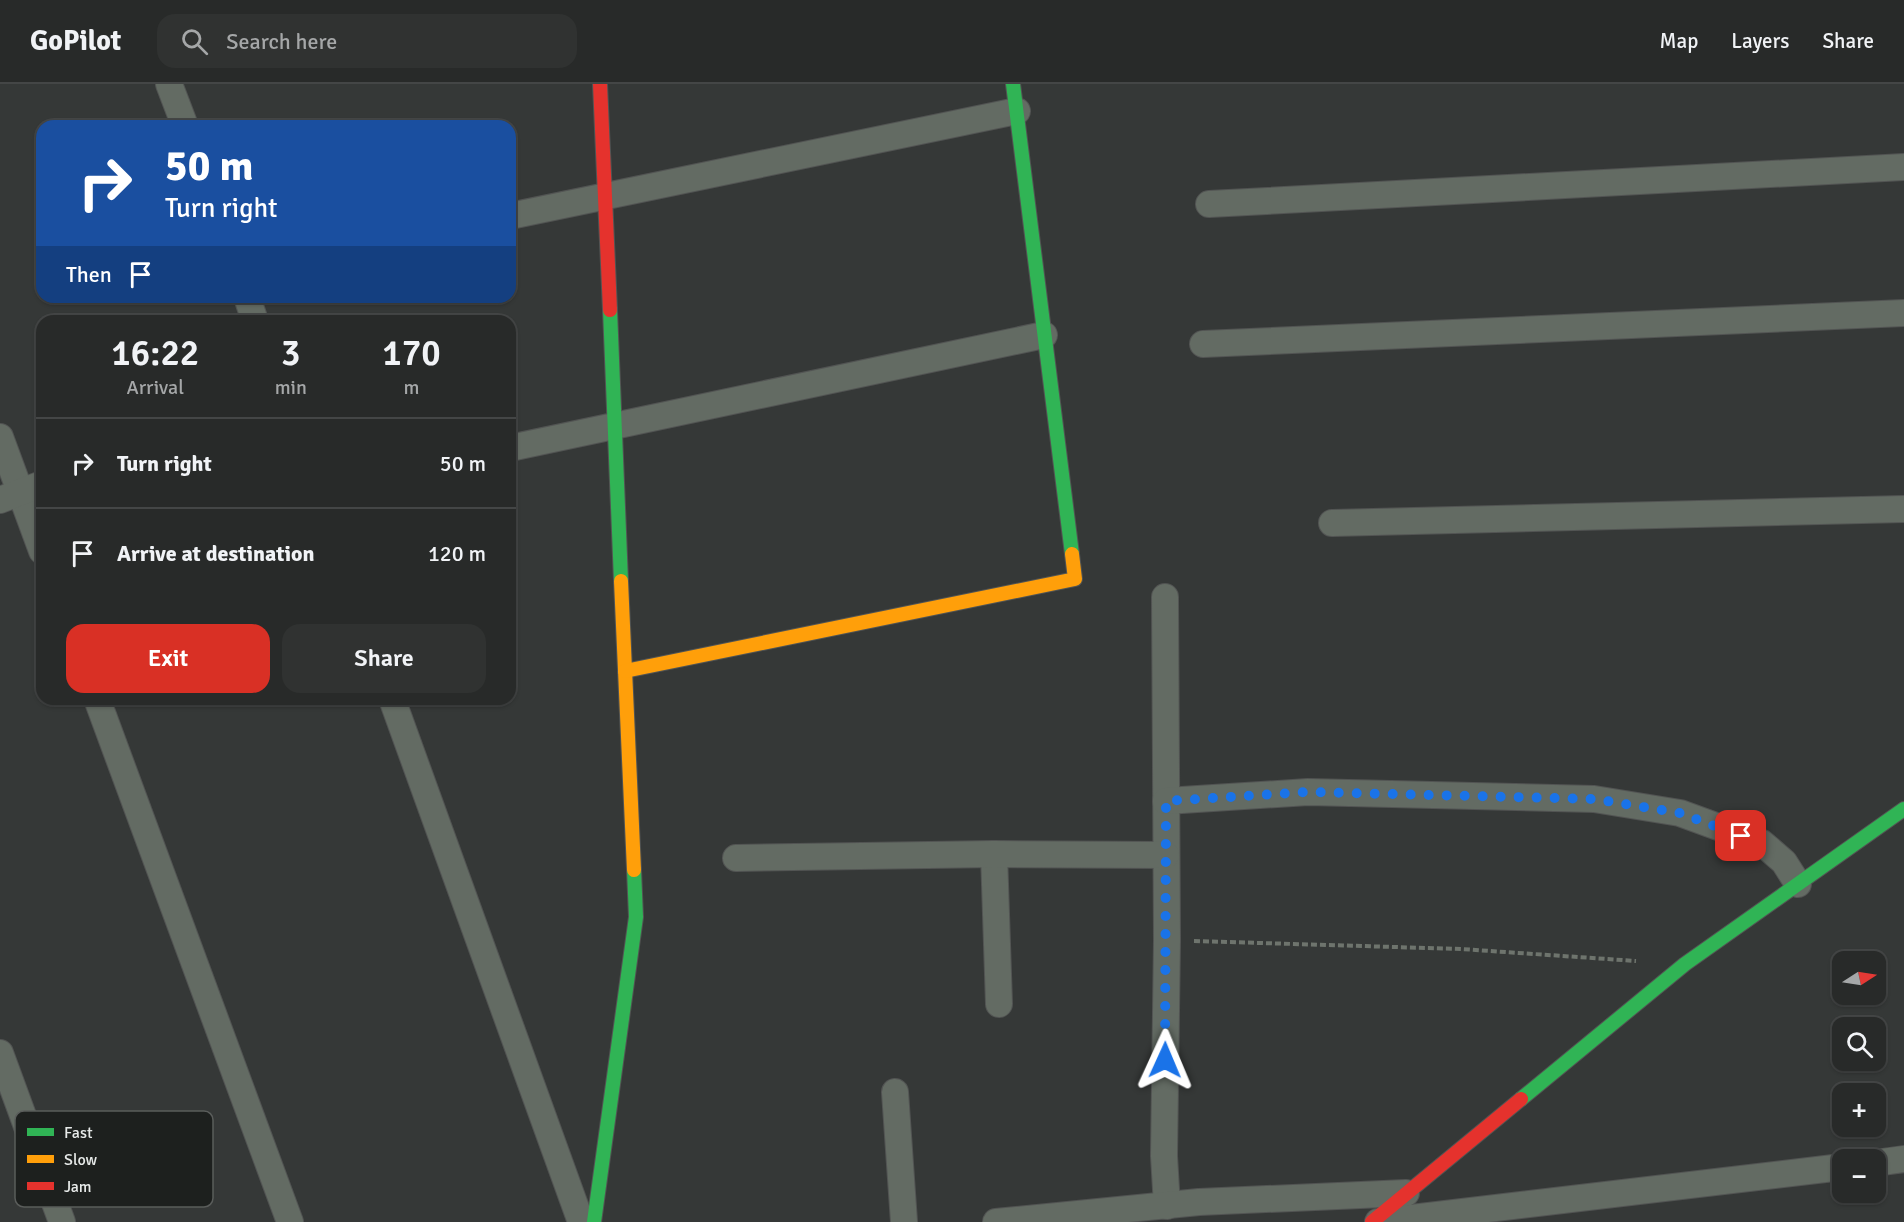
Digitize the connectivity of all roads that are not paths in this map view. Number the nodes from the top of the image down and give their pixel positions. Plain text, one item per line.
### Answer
1 (169, 84) edge
2 (600, 84) edge
3 (1013, 84) edge
4 (1017, 111) junction
5 (182, 120) edge
6 (1904, 167) edge
7 (605, 196) junction
8 (1209, 204) dead end
9 (516, 215) edge
10 (1904, 313) edge
11 (1044, 335) junction
12 (1203, 344) dead end
13 (614, 426) junction
14 (0, 437) edge
15 (516, 447) edge
16 (21, 492) edge
17 (1904, 509) edge
18 (1332, 523) dead end
19 (36, 534) edge
20 (1165, 597) dead end
21 (625, 671) junction
22 (99, 705) edge
23 (394, 705) edge
24 (1166, 801) junction
25 (1904, 809) edge
26 (994, 854) junction
27 (1166, 855) junction
28 (736, 858) dead end
29 (1798, 884) junction
30 (999, 1004) dead end
31 (0, 1053) edge
32 (895, 1092) dead end
33 (21, 1111) edge
34 (1904, 1159) edge
35 (1886, 1161) edge
36 (1832, 1168) edge
37 (1406, 1193) junction
38 (1167, 1206) junction
39 (56, 1207) edge
40 (1204, 1212) edge
41 (62, 1222) edge
42 (290, 1222) edge
43 (581, 1222) edge
44 (594, 1222) edge
45 (904, 1222) edge
46 (996, 1222) edge
47 (1372, 1222) edge
48 (1378, 1222) edge

1 - 5 street
2 - 7 street
3 - 4 street
4 - 7 street
4 - 11 street
6 - 8 street
7 - 9 street
7 - 13 street
10 - 12 street
11 - 13 street
11 - 21 street
13 - 15 street
13 - 21 street
14 - 16 street
16 - 19 street
17 - 18 street
20 - 24 street
21 - 44 street
22 - 42 street
23 - 43 street
24 - 27 street
24 - 29 street
25 - 29 street
26 - 27 street
26 - 28 street
26 - 30 street
27 - 38 street
29 - 37 street
31 - 33 street
32 - 45 street
34 - 35 street
36 - 48 street
37 - 40 street
37 - 47 street
38 - 40 street
38 - 46 street
39 - 41 street

